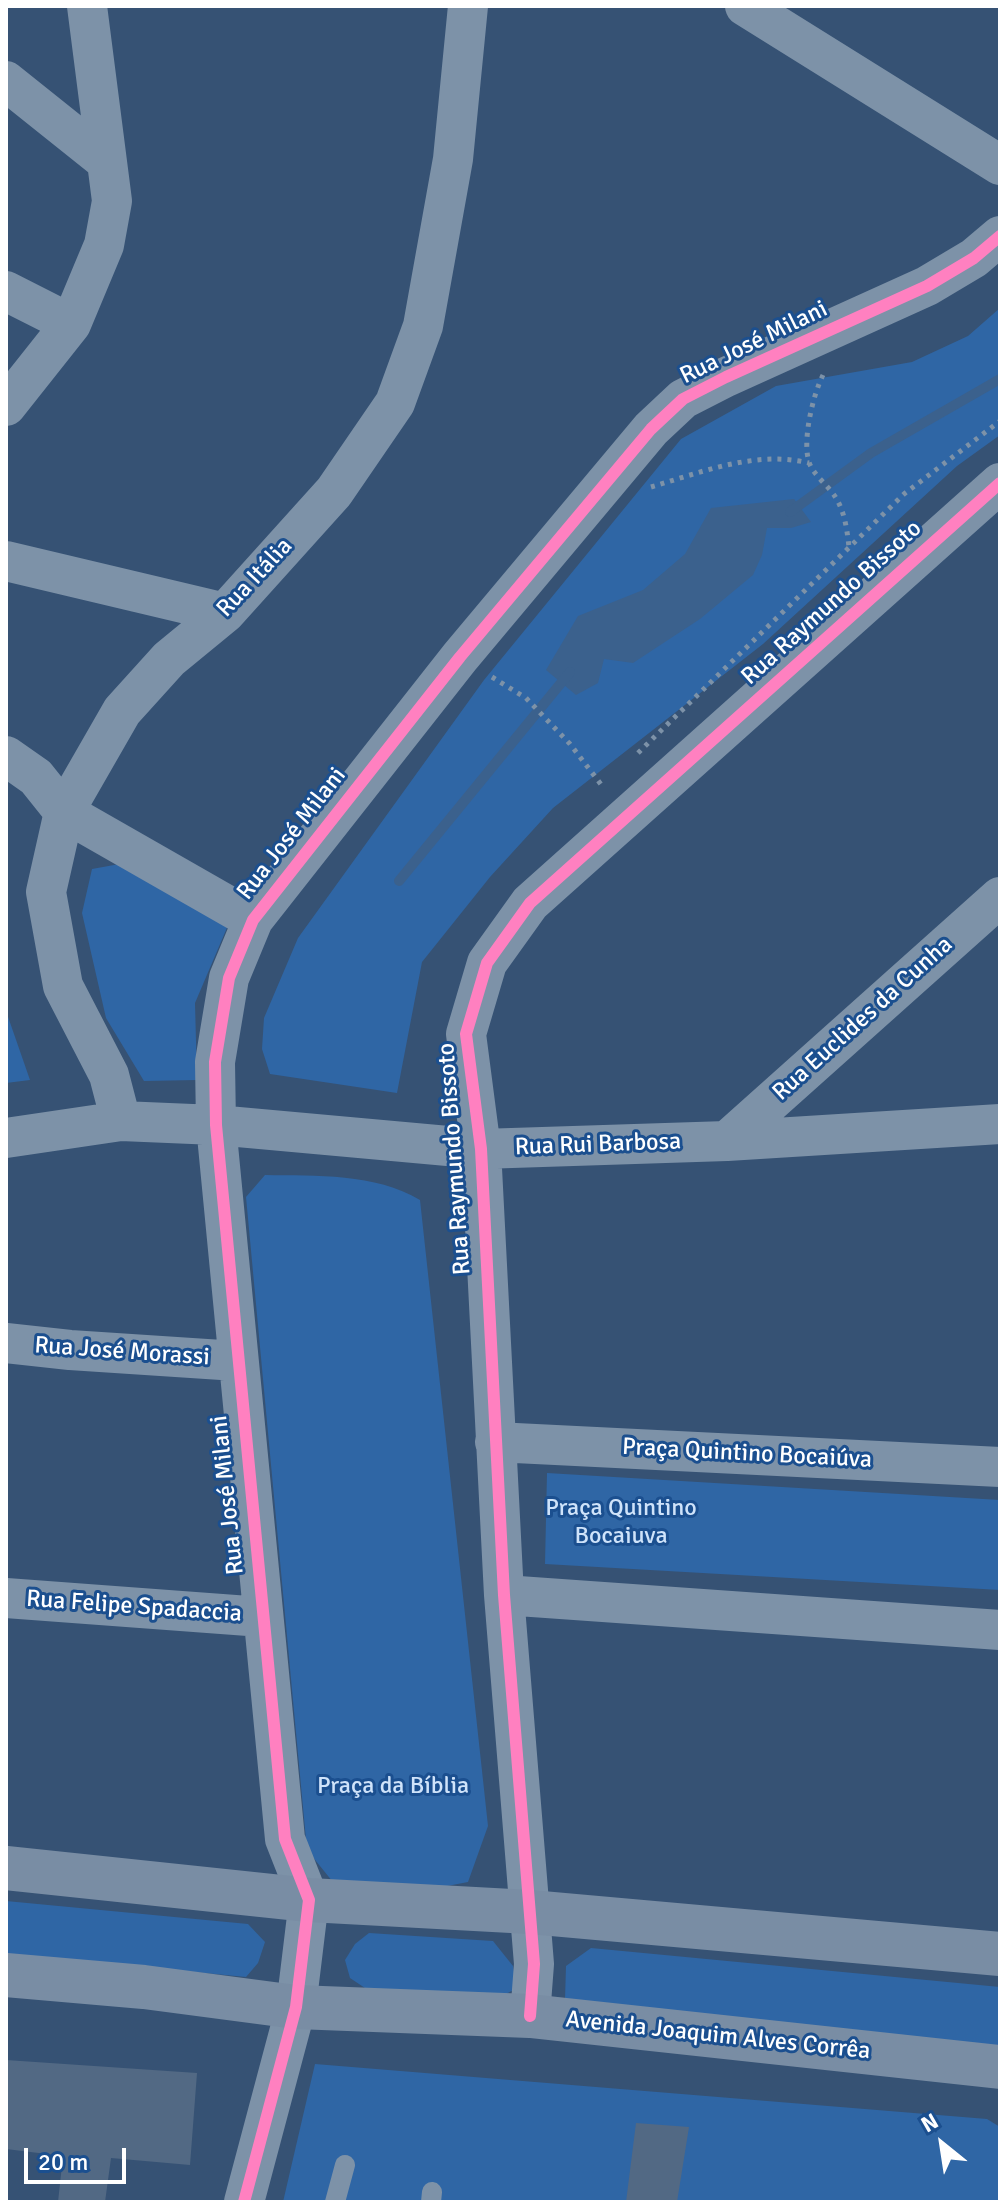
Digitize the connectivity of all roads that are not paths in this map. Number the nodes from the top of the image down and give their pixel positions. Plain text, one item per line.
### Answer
1 (87, 6) edge
2 (468, 6) edge
3 (745, 6) edge
4 (6, 81) edge
5 (106, 161) junction
6 (1000, 165) edge
7 (1000, 236) edge
8 (6, 291) edge
9 (71, 324) junction
10 (6, 406) edge
11 (1000, 483) edge
12 (6, 561) edge
13 (225, 613) junction
14 (6, 756) edge
15 (64, 812) junction
16 (1000, 897) edge
17 (253, 920) junction
18 (121, 1121) junction
19 (1000, 1124) edge
20 (216, 1125) junction
21 (6, 1138) edge
22 (727, 1141) junction
23 (481, 1149) junction
24 (6, 1343) edge
25 (237, 1361) junction
26 (495, 1442) junction
27 (1000, 1467) edge
28 (504, 1595) junction
29 (6, 1598) edge
30 (262, 1617) junction
31 (1000, 1630) edge
32 (6, 1868) edge
33 (309, 1900) junction
34 (530, 1912) junction
35 (1000, 1954) edge
36 (6, 1975) edge
37 (296, 2007) junction
38 (530, 2016) junction
39 (1000, 2067) edge
40 (345, 2165) dead end
41 (244, 2202) edge
42 (335, 2202) edge

1 - 5 street
2 - 13 street, Rua Itália
3 - 6 street
4 - 5 street
5 - 9 street
7 - 17 street, Rua José Milani
8 - 9 street
9 - 10 street
11 - 23 street, Rua Raymundo Bissoto
12 - 13 street
13 - 15 street, Rua Itália
14 - 15 street
15 - 17 street
15 - 18 street, Rua Itália
16 - 22 street, Rua Euclides da Cunha
17 - 20 street, Rua José Milani
18 - 20 street, Rua Rui Barbosa
18 - 21 street, Rua Rui Barbosa
19 - 22 street, Rua Rui Barbosa
20 - 23 street, Rua Rui Barbosa
20 - 25 street, Rua José Milani
22 - 23 street, Rua Rui Barbosa
23 - 26 street, Rua Raymundo Bissoto
24 - 25 street, Rua José Morassi
25 - 30 street, Rua José Milani
26 - 27 street, Praça Quintino Bocaiúva
26 - 28 street, Rua Raymundo Bissoto
28 - 31 street
28 - 34 street, Rua Raymundo Bissoto
29 - 30 street, Rua Felipe Spadaccia
30 - 33 street, Rua José Milani
32 - 33 main road
33 - 34 main road
33 - 37 street
34 - 35 main road
34 - 38 street, Rua Raymundo Bissoto
36 - 37 main road, Avenida Joaquim Alves Corrêa
37 - 38 main road, Avenida Joaquim Alves Corrêa
37 - 41 street
38 - 39 main road, Avenida Joaquim Alves Corrêa
40 - 42 lane

